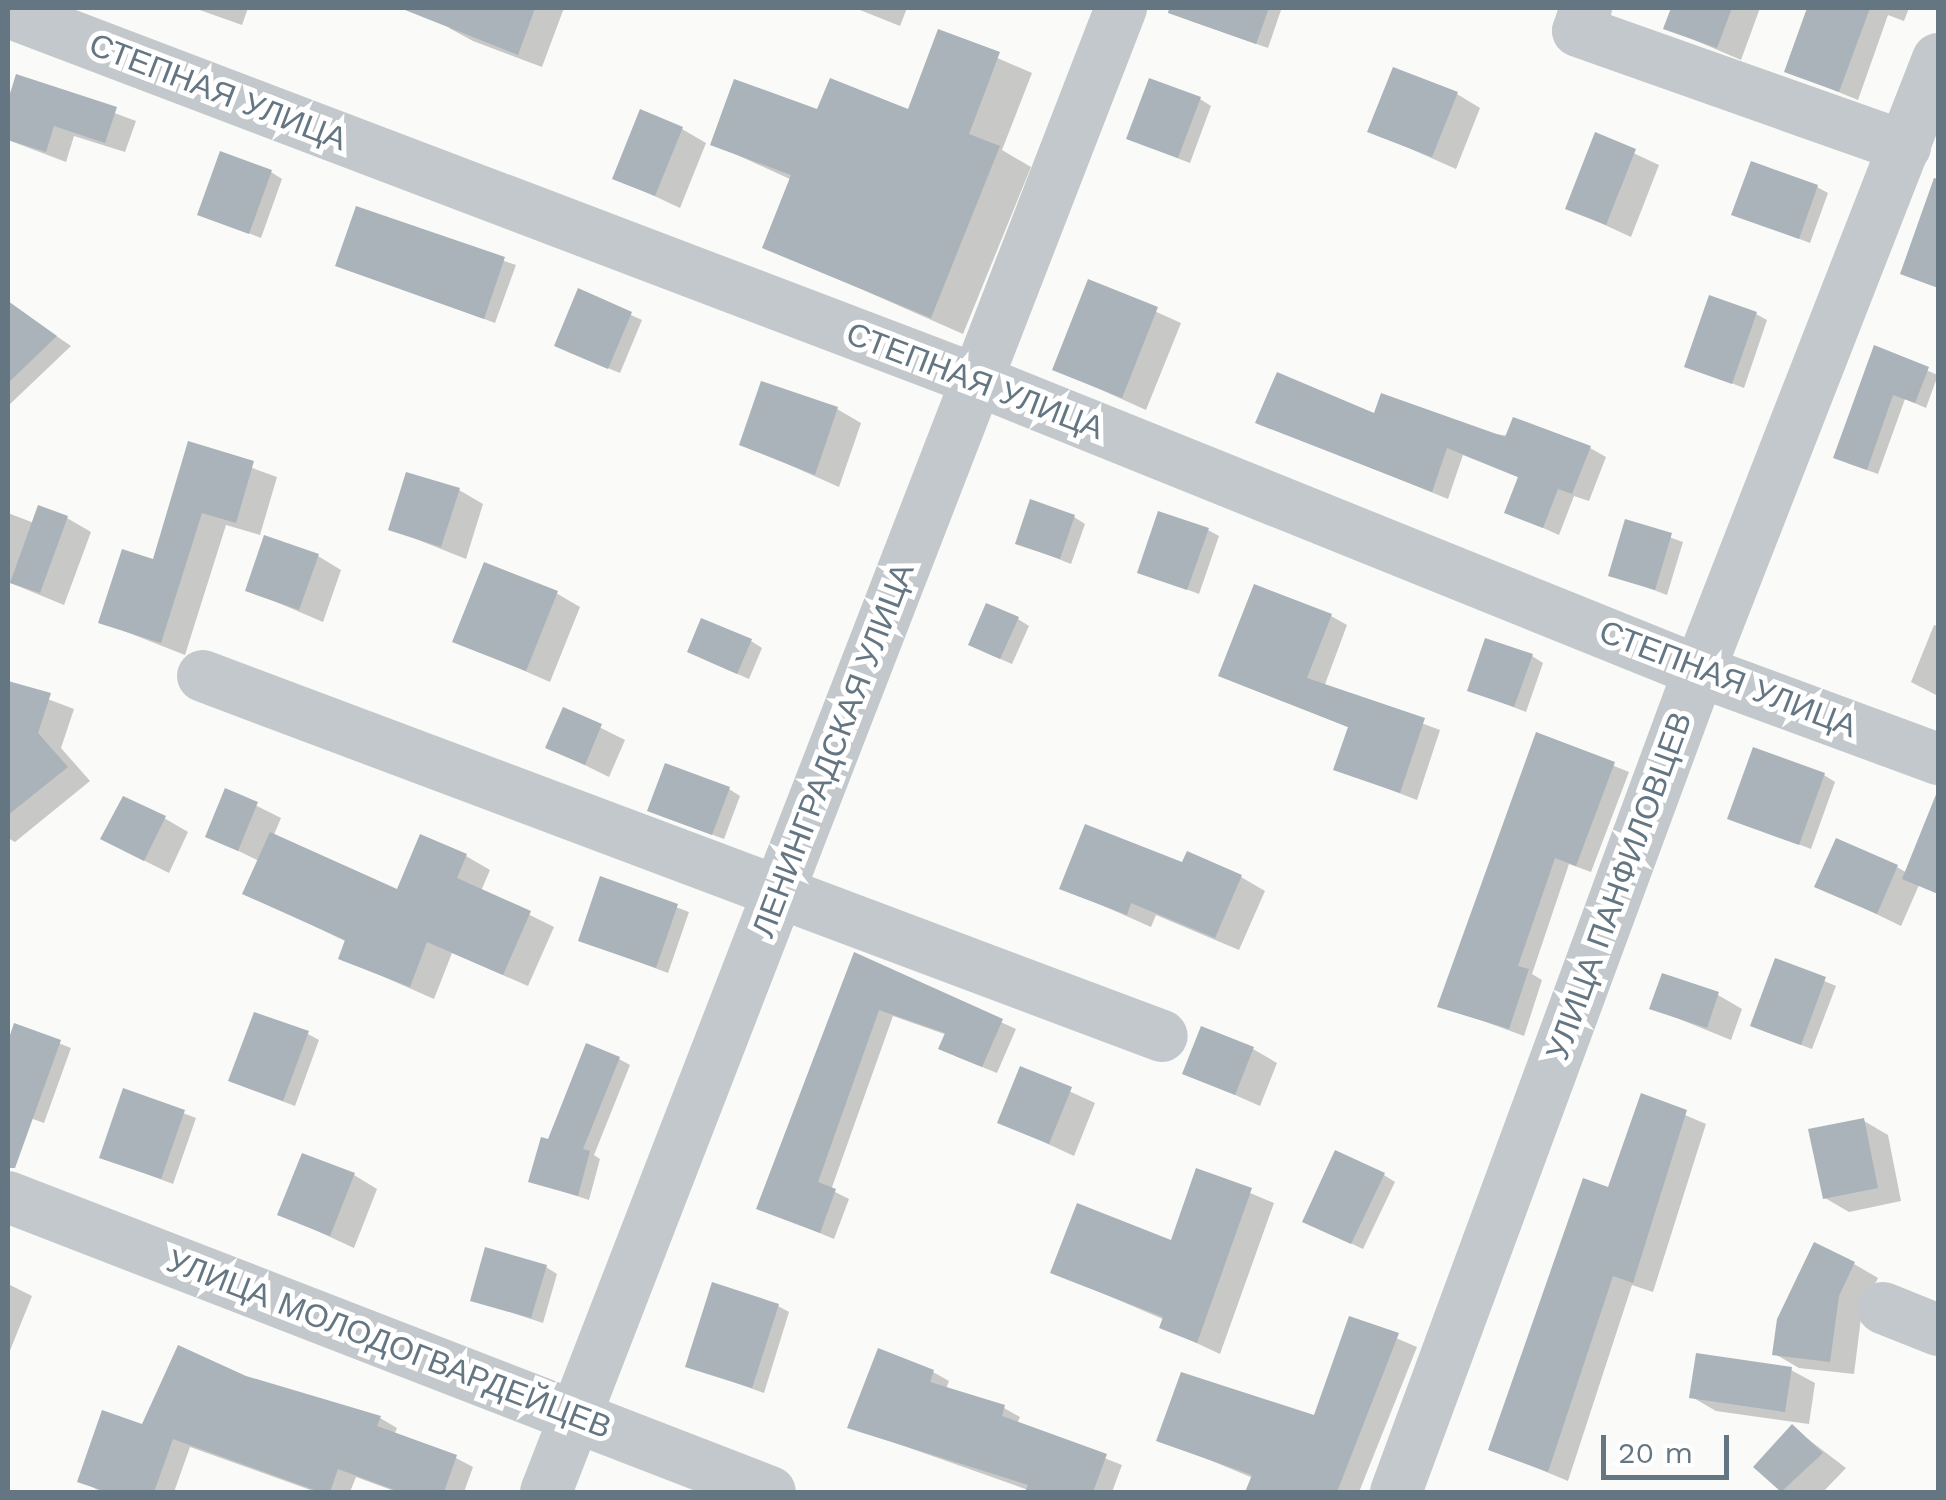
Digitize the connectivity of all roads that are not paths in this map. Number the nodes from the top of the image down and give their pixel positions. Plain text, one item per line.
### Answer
1 (1121, 8) edge
2 (1586, 8) edge
3 (8, 12) edge
4 (1938, 58) edge
5 (1905, 147) junction
6 (977, 380) junction
7 (1698, 671) junction
8 (203, 676) dead end
9 (1938, 759) edge
10 (778, 890) junction
11 (1162, 1036) dead end
12 (8, 1197) edge
13 (1883, 1308) dead end
14 (1938, 1330) edge
15 (575, 1416) junction
16 (546, 1492) edge
17 (770, 1492) edge
18 (1396, 1492) edge

1 - 6 street, ЛЕНИНГРАДСКАЯ УЛИЦА
2 - 5 street
3 - 6 street, СТЕПНАЯ УЛИЦА
4 - 5 street, УЛИЦА ПАНФИЛОВЦЕВ
5 - 7 street, УЛИЦА ПАНФИЛОВЦЕВ
6 - 7 street, СТЕПНАЯ УЛИЦА
6 - 10 street, ЛЕНИНГРАДСКАЯ УЛИЦА
7 - 9 street, СТЕПНАЯ УЛИЦА
7 - 18 street, УЛИЦА ПАНФИЛОВЦЕВ
8 - 10 street
10 - 11 street
10 - 15 street, ЛЕНИНГРАДСКАЯ УЛИЦА
12 - 15 street, УЛИЦА МОЛОДОГВАРДЕЙЦЕВ
13 - 14 street
15 - 16 street, ЛЕНИНГРАДСКАЯ УЛИЦА
15 - 17 street, УЛИЦА МОЛОДОГВАРДЕЙЦЕВ

